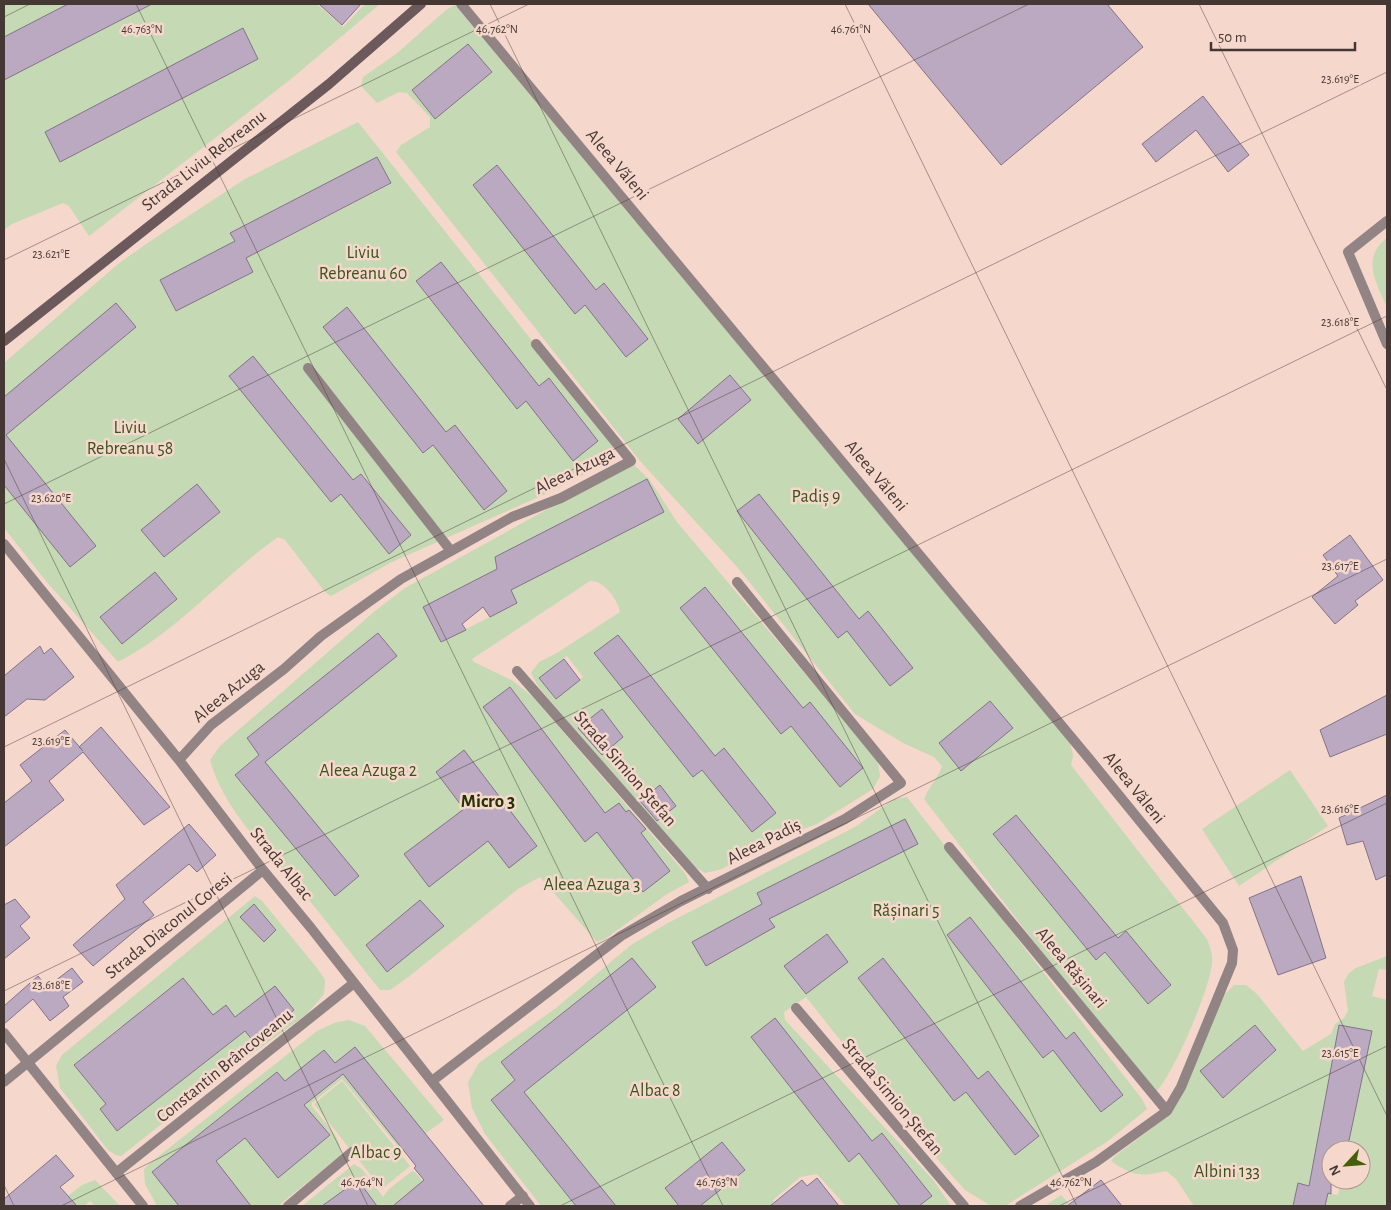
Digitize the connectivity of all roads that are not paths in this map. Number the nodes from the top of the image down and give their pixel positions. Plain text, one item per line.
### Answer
1 (421, 4) edge
2 (461, 4) edge
3 (1387, 221) edge
4 (4, 341) edge
5 (536, 344) dead end
6 (1387, 344) edge
7 (308, 368) dead end
8 (4, 544) edge
9 (451, 551) junction
10 (737, 582) dead end
11 (517, 671) dead end
12 (178, 760) junction
13 (949, 847) dead end
14 (263, 870) junction
15 (708, 889) junction
16 (354, 983) junction
17 (796, 1008) dead end
18 (4, 1034) edge
19 (26, 1063) junction
20 (432, 1081) junction
21 (4, 1082) edge
22 (1167, 1110) junction
23 (352, 1152) dead end
24 (116, 1173) junction
25 (523, 1196) junction
26 (143, 1206) edge
27 (288, 1206) edge
28 (510, 1206) edge
29 (530, 1206) edge
30 (964, 1206) edge
31 (1020, 1206) edge

1 - 4 street, Strada Liviu Rebreanu
2 - 22 street, Aleea Văleni
3 - 6 street
5 - 9 street, Aleea Azuga
7 - 9 street
8 - 12 street, Strada Albac
9 - 12 street, Aleea Azuga
10 - 15 street, Aleea Padiș
11 - 15 street, Strada Simion Ștefan
12 - 14 street, Strada Albac
13 - 22 street, Aleea Rășinari
14 - 16 street, Strada Albac
14 - 19 street, Strada Diaconul Coresi
15 - 20 street, Aleea Padiș
16 - 20 street, Strada Albac
16 - 24 street, Constantin Brâncoveanu
17 - 30 street, Strada Simion Ștefan
18 - 19 street
19 - 21 street, Strada Diaconul Coresi
19 - 24 street
20 - 25 street, Strada Albac
22 - 31 street
23 - 27 street
24 - 26 street
25 - 28 street
25 - 29 street, Strada Albac

